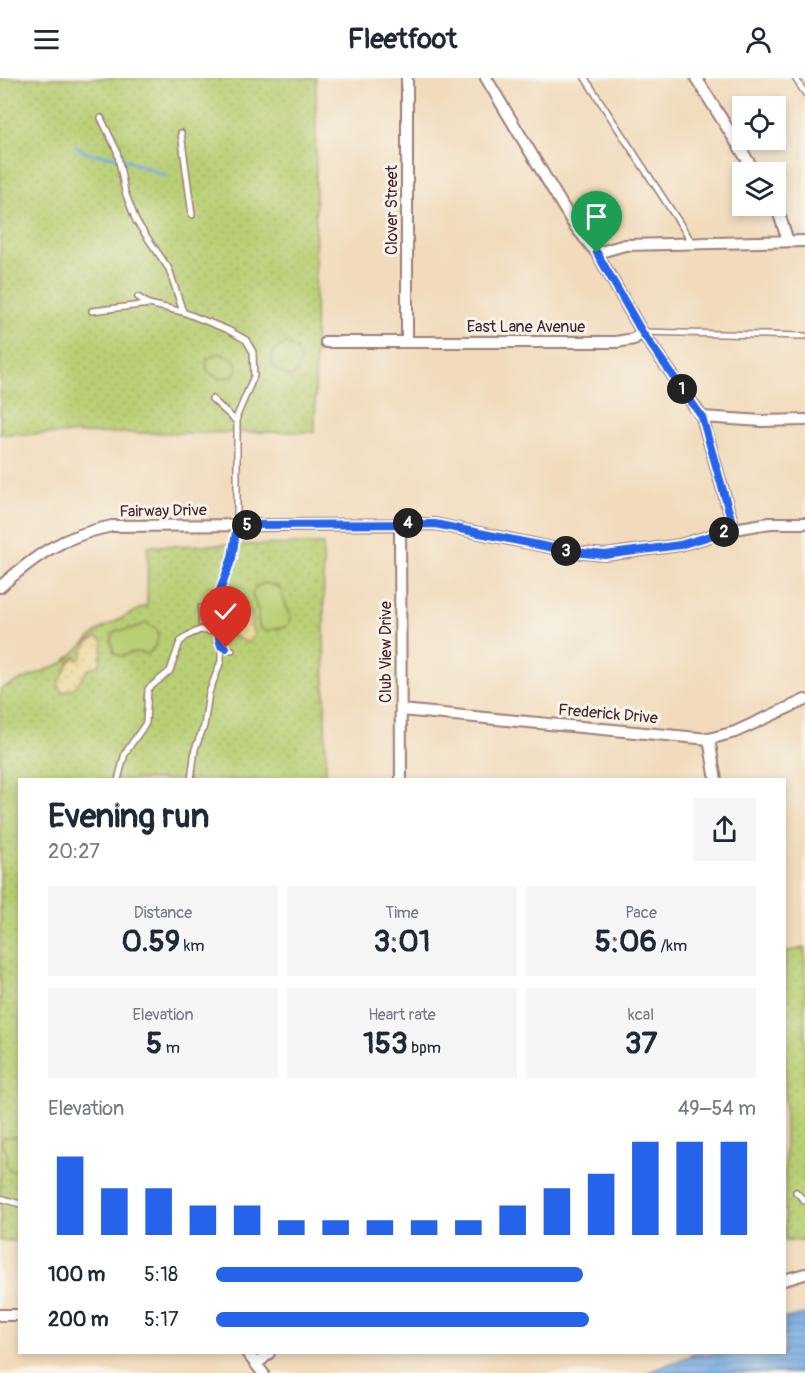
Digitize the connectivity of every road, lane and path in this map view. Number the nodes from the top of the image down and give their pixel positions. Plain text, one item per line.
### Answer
1 (407, 78) edge
2 (486, 78) edge
3 (585, 78) edge
4 (696, 78) edge
5 (795, 78) edge
6 (805, 93) edge
7 (101, 118) dead end
8 (181, 133) dead end
9 (749, 162) edge
10 (192, 215) dead end
11 (780, 216) edge
12 (788, 241) junction
13 (805, 241) edge
14 (693, 244) junction
15 (597, 253) junction
16 (138, 297) dead end
17 (149, 304) junction
18 (92, 312) dead end
19 (183, 312) junction
20 (642, 332) junction
21 (805, 336) edge
22 (326, 342) dead end
23 (407, 342) junction
24 (212, 399) dead end
25 (702, 417) junction
26 (805, 420) edge
27 (237, 423) junction
28 (400, 523) junction
29 (805, 523) edge
30 (237, 525) junction
31 (734, 529) junction
32 (0, 587) edge
33 (216, 632) junction
34 (221, 646) junction
35 (232, 650) dead end
36 (139, 689) dead end
37 (148, 689) junction
38 (805, 700) edge
39 (401, 710) junction
40 (709, 739) junction
41 (119, 778) edge
42 (191, 778) edge
43 (401, 778) edge
44 (716, 778) edge
45 (796, 1192) dead end
46 (0, 1198) edge
47 (805, 1201) edge
48 (18, 1203) edge
49 (805, 1274) edge
50 (786, 1279) edge
51 (0, 1315) edge
52 (18, 1315) edge
53 (248, 1354) edge
54 (268, 1354) edge
55 (261, 1368) edge

1 - 23 street, Clover Street
2 - 15 street
3 - 14 lane
4 - 9 street
5 - 6 lane
7 - 19 lane
8 - 10 lane
11 - 12 street
12 - 13 street
12 - 14 street
14 - 15 street
15 - 20 street
16 - 17 lane
17 - 18 lane
17 - 19 lane
19 - 27 lane
20 - 21 lane
20 - 23 street, East Lane Avenue
20 - 25 street
22 - 23 street, East Lane Avenue
24 - 27 lane
25 - 26 street
25 - 31 street
27 - 30 lane
28 - 30 street, Fairway Drive
28 - 31 street, Fairway Drive
28 - 39 street, Club View Drive
29 - 31 street, Fairway Drive
30 - 32 street, Fairway Drive
30 - 33 lane
33 - 34 lane
33 - 37 lane
34 - 35 lane
34 - 42 lane
36 - 37 lane
37 - 41 lane
38 - 40 street, Frederick Drive
39 - 40 street, Frederick Drive
39 - 43 street, Club View Drive
40 - 44 street
45 - 47 lane
46 - 48 lane
49 - 50 street
51 - 52 street
53 - 55 street
54 - 55 street

